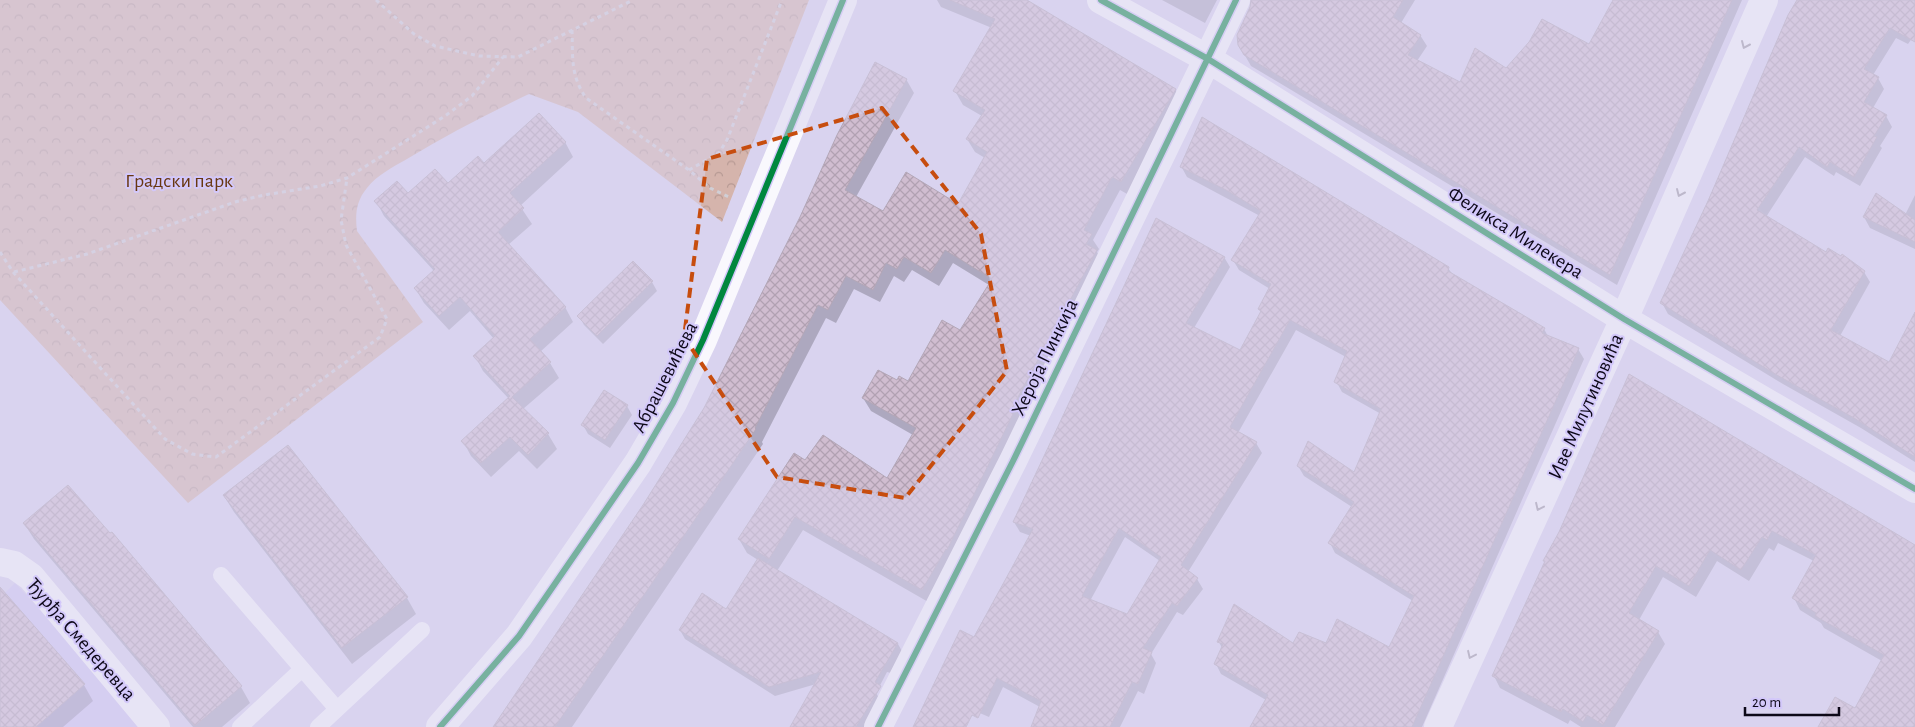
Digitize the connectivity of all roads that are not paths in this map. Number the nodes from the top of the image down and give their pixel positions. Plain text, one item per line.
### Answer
1 (844, 0) edge
2 (1101, 0) edge
3 (1236, 0) edge
4 (1764, 0) edge
5 (1208, 59) junction
6 (1624, 319) junction
7 (1915, 489) edge
8 (0, 562) edge
9 (221, 575) dead end
10 (422, 630) dead end
11 (302, 669) junction
12 (338, 709) junction
13 (156, 727) edge
14 (240, 727) edge
15 (318, 727) edge
16 (440, 727) edge
17 (878, 727) edge
18 (1438, 727) edge

1 - 16 street, Абрашевићева
2 - 5 street, Феликса Милекера
3 - 5 street, Хероја Пинкија
4 -> 6 street, Иве Милутиновића
5 - 6 street, Феликса Милекера
5 - 17 street, Хероја Пинкија
6 - 7 street, Феликса Милекера
6 -> 18 street, Иве Милутиновића
8 - 13 street, Ђурђа Смедеревца
9 - 11 lane
10 - 12 lane
11 - 12 lane
11 - 14 lane
12 - 15 lane

